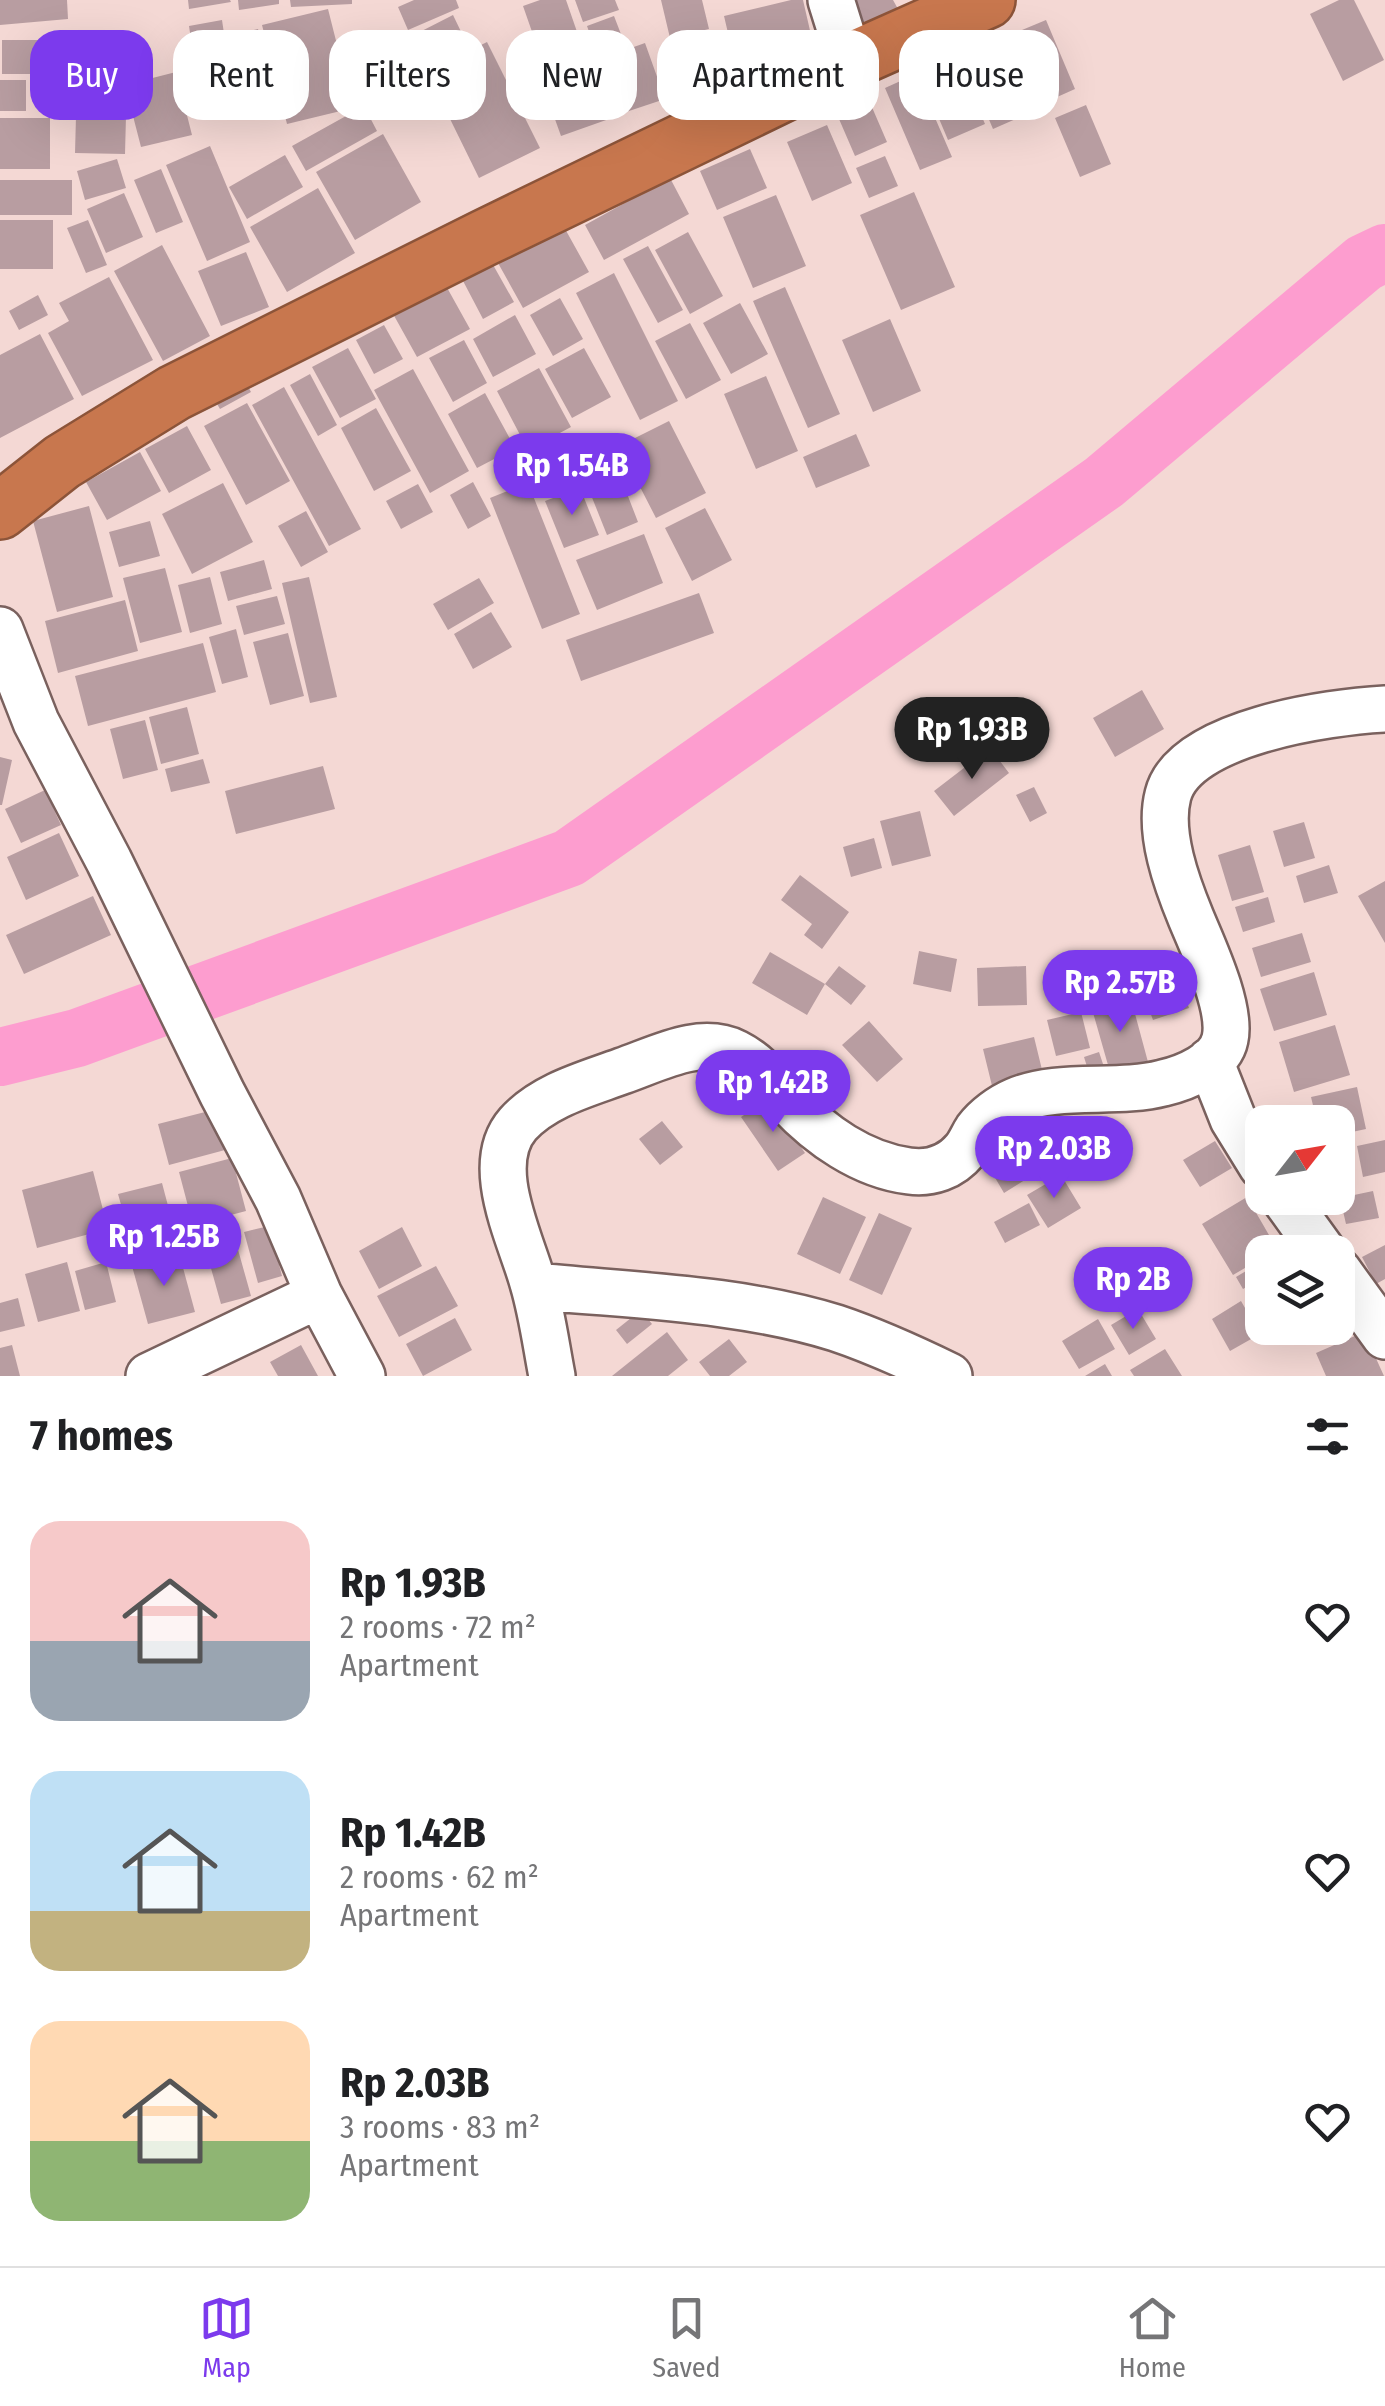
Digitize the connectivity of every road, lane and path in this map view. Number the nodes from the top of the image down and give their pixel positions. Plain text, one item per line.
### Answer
1 (830, 0) edge
2 (987, 0) edge
3 (840, 30) edge
4 (879, 48) edge
5 (728, 120) edge
6 (0, 511) edge
7 (0, 630) edge
8 (1385, 709) edge
9 (18, 719) edge
10 (1210, 1061) junction
11 (1245, 1137) edge
12 (534, 1286) junction
13 (319, 1295) junction
14 (1355, 1295) edge
15 (1385, 1336) edge
16 (149, 1376) edge
17 (362, 1376) edge
18 (552, 1376) edge
19 (949, 1376) edge

1 - 3 street
2 - 4 highway
5 - 6 highway
7 - 9 street
8 - 10 street
9 - 13 street
10 - 11 street
10 - 12 street
12 - 18 street
12 - 19 street
13 - 16 street
13 - 17 street
14 - 15 street

